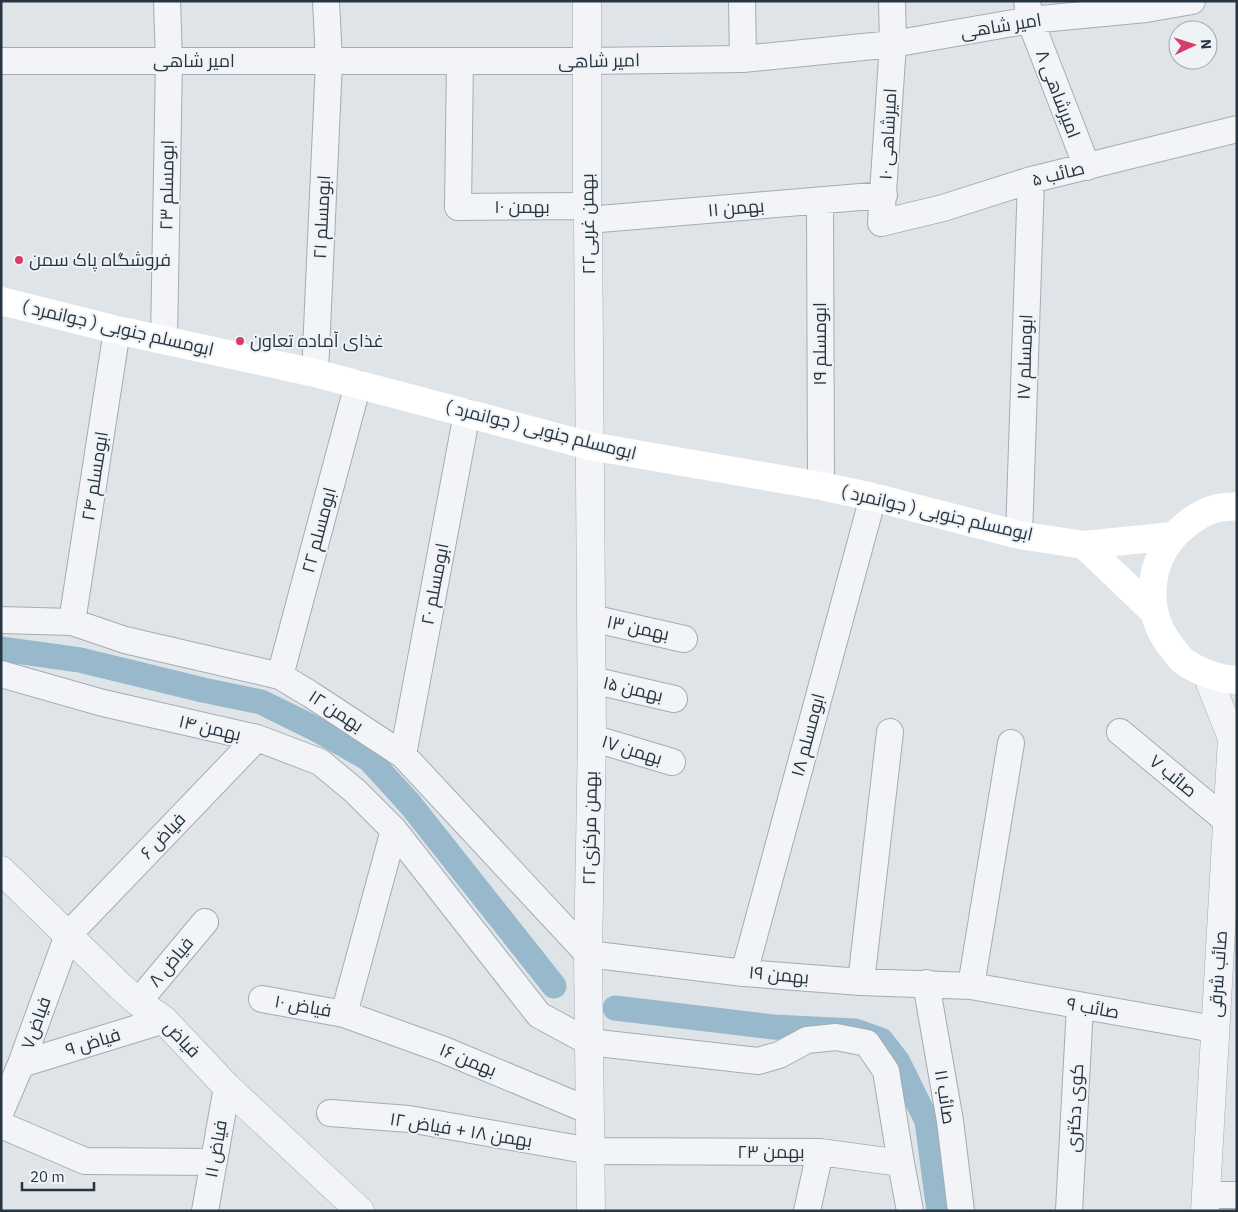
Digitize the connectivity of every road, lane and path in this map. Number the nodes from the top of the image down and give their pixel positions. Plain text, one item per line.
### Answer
1 (167, 1) edge
2 (326, 1) edge
3 (587, 1) edge
4 (742, 1) edge
5 (892, 1) edge
6 (1192, 1) edge
7 (1145, 5) edge
8 (1028, 11) edge
9 (892, 44) junction
10 (743, 59) junction
11 (1, 61) edge
12 (169, 61) junction
13 (586, 61) junction
14 (329, 62) junction
15 (460, 62) junction
16 (1237, 129) edge
17 (1086, 167) junction
18 (1031, 180) junction
19 (884, 195) junction
20 (820, 201) junction
21 (588, 213) junction
22 (881, 223) joint
23 (1, 301) edge
24 (117, 330) junction
25 (164, 340) junction
26 (315, 373) junction
27 (358, 384) junction
28 (467, 413) junction
29 (590, 446) junction
30 (821, 486) junction
31 (873, 497) junction
32 (1237, 506) edge
33 (1020, 534) junction
34 (1173, 536) junction
35 (1084, 545) junction
36 (1154, 612) junction
37 (591, 618) junction
38 (1, 620) edge
39 (72, 622) junction
40 (684, 639) dead end
41 (1207, 675) junction
42 (280, 676) junction
43 (592, 680) junction
44 (1237, 680) edge
45 (4, 681) edge
46 (674, 699) dead end
47 (890, 732) dead end
48 (1120, 732) dead end
49 (1234, 733) edge
50 (257, 738) junction
51 (592, 738) junction
52 (1011, 743) dead end
53 (403, 755) junction
54 (672, 762) dead end
55 (1227, 820) junction
56 (394, 830) junction
57 (1, 870) edge
58 (1230, 896) edge
59 (205, 922) dead end
60 (68, 934) junction
61 (588, 954) junction
62 (744, 972) junction
63 (861, 982) junction
64 (926, 983) junction
65 (971, 986) junction
66 (262, 999) dead end
67 (138, 1002) junction
68 (1080, 1006) junction
69 (344, 1014) junction
70 (164, 1020) junction
71 (1214, 1029) junction
72 (589, 1042) junction
73 (22, 1064) junction
74 (227, 1087) junction
75 (4, 1097) edge
76 (590, 1111) junction
77 (330, 1113) dead end
78 (1, 1125) edge
79 (591, 1152) junction
80 (820, 1152) junction
81 (213, 1162) junction
82 (902, 1163) junction
83 (1237, 1195) edge
84 (1205, 1203) edge
85 (204, 1211) edge
86 (360, 1211) edge
87 (592, 1211) edge
88 (807, 1211) edge
89 (910, 1211) edge
90 (962, 1211) edge
91 (1070, 1211) edge

1 - 12 street, ابومسلم ۲۳
2 - 14 street, ابومسلم ۲۱
3 - 13 street, ۲۲بهمن غربی
4 - 10 street
5 - 9 street, امیرشاهی ۱۰
6 - 7 street, امیر شاهی
7 - 8 street, امیر شاهی
8 - 9 street, امیر شاهی
8 - 17 street, امیرشاهی ۸
9 - 10 street, امیر شاهی
9 - 19 street, امیرشاهی ۱۰
10 - 13 street, امیر شاهی
11 - 12 street, امیر شاهی
12 - 14 street, امیر شاهی
12 - 25 street, ابومسلم ۲۳
13 - 15 street, امیر شاهی
13 - 21 street, ۲۲بهمن غربی
14 - 15 street, امیر شاهی
14 - 26 street, ابومسلم ۲۱
15 - 21 street, بهمن ۱۰
16 - 17 street, صائب ۵
17 - 18 street, صائب ۵
18 - 22 street, صائب ۵
18 - 33 street, ابومسلم ۱۷
19 - 20 street, بهمن ۱۱
19 - 22 street, امیرشاهی ۱۰
20 - 21 street, بهمن ۱۱
20 - 30 street, ابومسلم ۱۹
21 - 29 street, ۲۲بهمن غربی
23 - 24 main road, ابومسلم جنوبی ( جوانمرد )
24 - 25 main road, ابومسلم جنوبی ( جوانمرد )
24 - 39 street, ابومسلم ۲۴
25 - 26 main road, ابومسلم جنوبی ( جوانمرد )
26 - 27 main road, ابومسلم جنوبی ( جوانمرد )
27 - 28 main road, ابومسلم جنوبی ( جوانمرد )
27 - 42 street, ابومسلم ۲۲
28 - 29 main road, ابومسلم جنوبی ( جوانمرد )
28 - 53 street, ابومسلم ۲۰
29 - 30 main road, ابومسلم جنوبی ( جوانمرد )
29 - 37 street, ۲۲بهمن مرکزی
30 - 31 main road, ابومسلم جنوبی ( جوانمرد )
31 - 33 main road, ابومسلم جنوبی ( جوانمرد )
31 - 62 street, ابومسلم ۱۸
32 - 34 main road
33 - 35 main road, ابومسلم جنوبی ( جوانمرد )
34 - 35 main road, ابومسلم جنوبی ( جوانمرد )
34 - 36 main road
35 - 36 main road
36 - 41 main road
37 - 40 street, بهمن ۱۳
37 - 43 street, ۲۲بهمن مرکزی
38 - 39 street, بهمن ۱۲
39 - 42 street, بهمن ۱۲
41 - 44 main road
41 - 49 street
42 - 53 street, بهمن ۱۲
43 - 46 street, بهمن ۱۵
43 - 51 street, ۲۲بهمن مرکزی
45 - 50 street, بهمن ۱۴
47 - 63 street
48 - 55 street, صائب ۷
49 - 55 street, صائب شرقی
50 - 56 street, بهمن ۱۴
50 - 60 street, فیاض ۶
51 - 54 street, بهمن ۱۷
51 - 61 street, ۲۲بهمن مرکزی
52 - 65 street
53 - 61 street, بهمن ۱۲
55 - 58 street, صائب شرقی
56 - 69 street
56 - 72 street, بهمن ۱۴
57 - 60 street, فیاض
58 - 71 street, صائب شرقی
59 - 67 street, فیاض ۸
60 - 67 street, فیاض
60 - 73 street, فیاض۷
61 - 62 street, بهمن ۱۹
61 - 72 street, ۲۲بهمن مرکزی
62 - 63 street, بهمن ۱۹
63 - 64 street, بهمن ۱۹
64 - 65 street, بهمن ۱۹
64 - 90 street, صائب ۱۱
65 - 68 street, صائب ۹
66 - 69 street, فیاض ۱۰
67 - 70 street, فیاض
68 - 71 street, صائب ۹
68 - 91 street, کوی دکتری
69 - 76 street, بهمن ۱۶
70 - 73 street, فیاض ۹
70 - 74 street, فیاض
71 - 84 street, صائب شرقی
72 - 76 street, ۲۲بهمن مرکزی
72 - 82 street
73 - 75 street, فیاض۷
74 - 81 street, فیاض ۱۱
74 - 86 street, فیاض
76 - 79 street, ۲۲بهمن مرکزی
77 - 79 street, بهمن ۱۸ + فیاض ۱۲
78 - 81 street
79 - 80 street, بهمن ۲۳
79 - 87 street, ۲۲بهمن مرکزی
80 - 82 street, بهمن ۲۳
80 - 88 street
81 - 85 street, فیاض ۱۱
82 - 89 street
83 - 84 street

